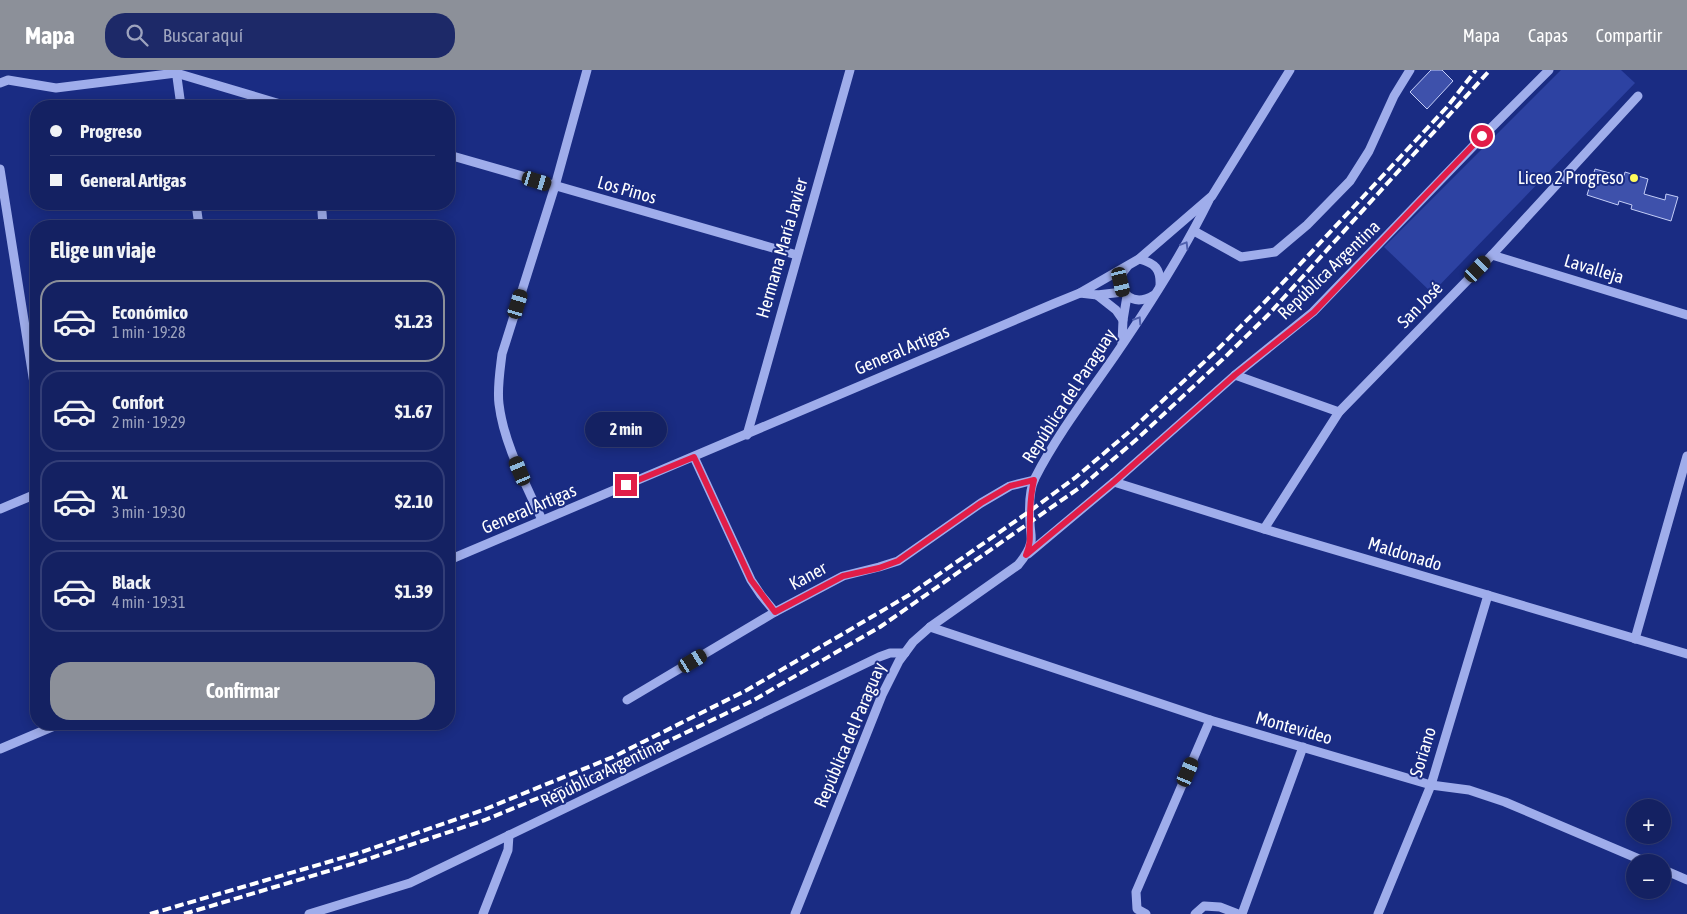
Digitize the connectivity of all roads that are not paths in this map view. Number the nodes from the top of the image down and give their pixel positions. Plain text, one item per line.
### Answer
1 (587, 70) edge
2 (850, 70) edge
3 (1290, 70) edge
4 (1410, 70) edge
5 (1549, 70) edge
6 (176, 72) edge
7 (0, 83) edge
8 (1638, 96) dead end
9 (180, 100) edge
10 (267, 100) edge
11 (455, 157) edge
12 (0, 169) edge
13 (554, 186) junction
14 (1212, 196) junction
15 (322, 212) dead end
16 (323, 220) edge
17 (1194, 231) junction
18 (797, 255) junction
19 (1492, 255) junction
20 (1139, 259) junction
21 (1130, 264) junction
22 (1157, 291) junction
23 (1080, 292) junction
24 (1125, 294) junction
25 (1097, 295) junction
26 (1687, 315) edge
27 (1123, 320) junction
28 (1122, 346) junction
29 (30, 358) edge
30 (1235, 375) junction
31 (1338, 412) junction
32 (746, 434) junction
33 (1687, 456) edge
34 (694, 457) junction
35 (1034, 480) junction
36 (1114, 482) junction
37 (30, 496) edge
38 (0, 509) edge
39 (542, 520) junction
40 (1264, 529) junction
41 (1026, 555) junction
42 (455, 557) edge
43 (1488, 595) junction
44 (775, 612) junction
45 (930, 627) junction
46 (1635, 639) junction
47 (904, 653) junction
48 (1687, 654) edge
49 (627, 700) dead end
50 (1210, 720) junction
51 (45, 730) edge
52 (1302, 748) junction
53 (0, 749) edge
54 (1431, 785) junction
55 (509, 836) junction
56 (1627, 854) edge
57 (1671, 874) edge
58 (1687, 880) edge
59 (308, 914) edge
60 (483, 914) edge
61 (795, 914) edge
62 (1146, 914) edge
63 (1195, 914) edge
64 (1238, 914) edge
65 (1242, 914) edge
66 (1378, 914) edge

1 - 13 street
2 - 18 street, Hermana María Javier
3 - 14 street, General Artigas
4 - 17 street
5 - 30 street, República Argentina
6 - 7 street
6 - 9 street
6 - 10 street
8 - 19 street, San José
11 - 13 street, Los Pinos
12 - 29 street
13 - 18 street, Los Pinos
13 - 39 street
14 - 17 street, República del Paraguay
14 - 20 street, General Artigas
15 - 16 street
22 -> 17 street, República del Paraguay
18 - 32 street, Hermana María Javier
19 - 26 street, Lavalleja
19 - 31 street, San José
20 - 21 street, General Artigas
20 - 22 street
21 - 23 street, General Artigas
21 - 24 street
22 - 24 street
28 -> 22 street, República del Paraguay
23 - 25 street
23 - 32 street, General Artigas
24 - 25 street
24 - 27 street
25 - 27 street
27 - 28 street
28 - 35 street, República del Paraguay
30 - 31 street
30 - 36 street, República Argentina
31 - 40 street, San José
32 - 34 street, General Artigas
33 - 46 street
34 - 39 street, General Artigas
34 - 44 street
35 - 41 street, República del Paraguay
35 - 44 street, Kaner
36 - 40 street, Maldonado
36 - 41 street, República Argentina
37 - 38 street
39 - 42 street, General Artigas
40 - 43 street, Maldonado
41 - 45 street, República del Paraguay
43 - 46 street, Maldonado
43 - 54 street, Soriano
44 - 49 street, Kaner
45 - 47 street, República del Paraguay
45 - 50 street, Montevideo
46 - 48 street, Maldonado
47 - 55 street, República Argentina
47 - 61 street, República del Paraguay
50 - 52 street, Montevideo
50 - 62 street
51 - 53 street
52 - 54 street, Montevideo
52 - 65 street
54 - 56 street, Montevideo
54 - 66 street, Soriano
55 - 59 street, República Argentina
55 - 60 street
57 - 58 street
63 - 64 street

